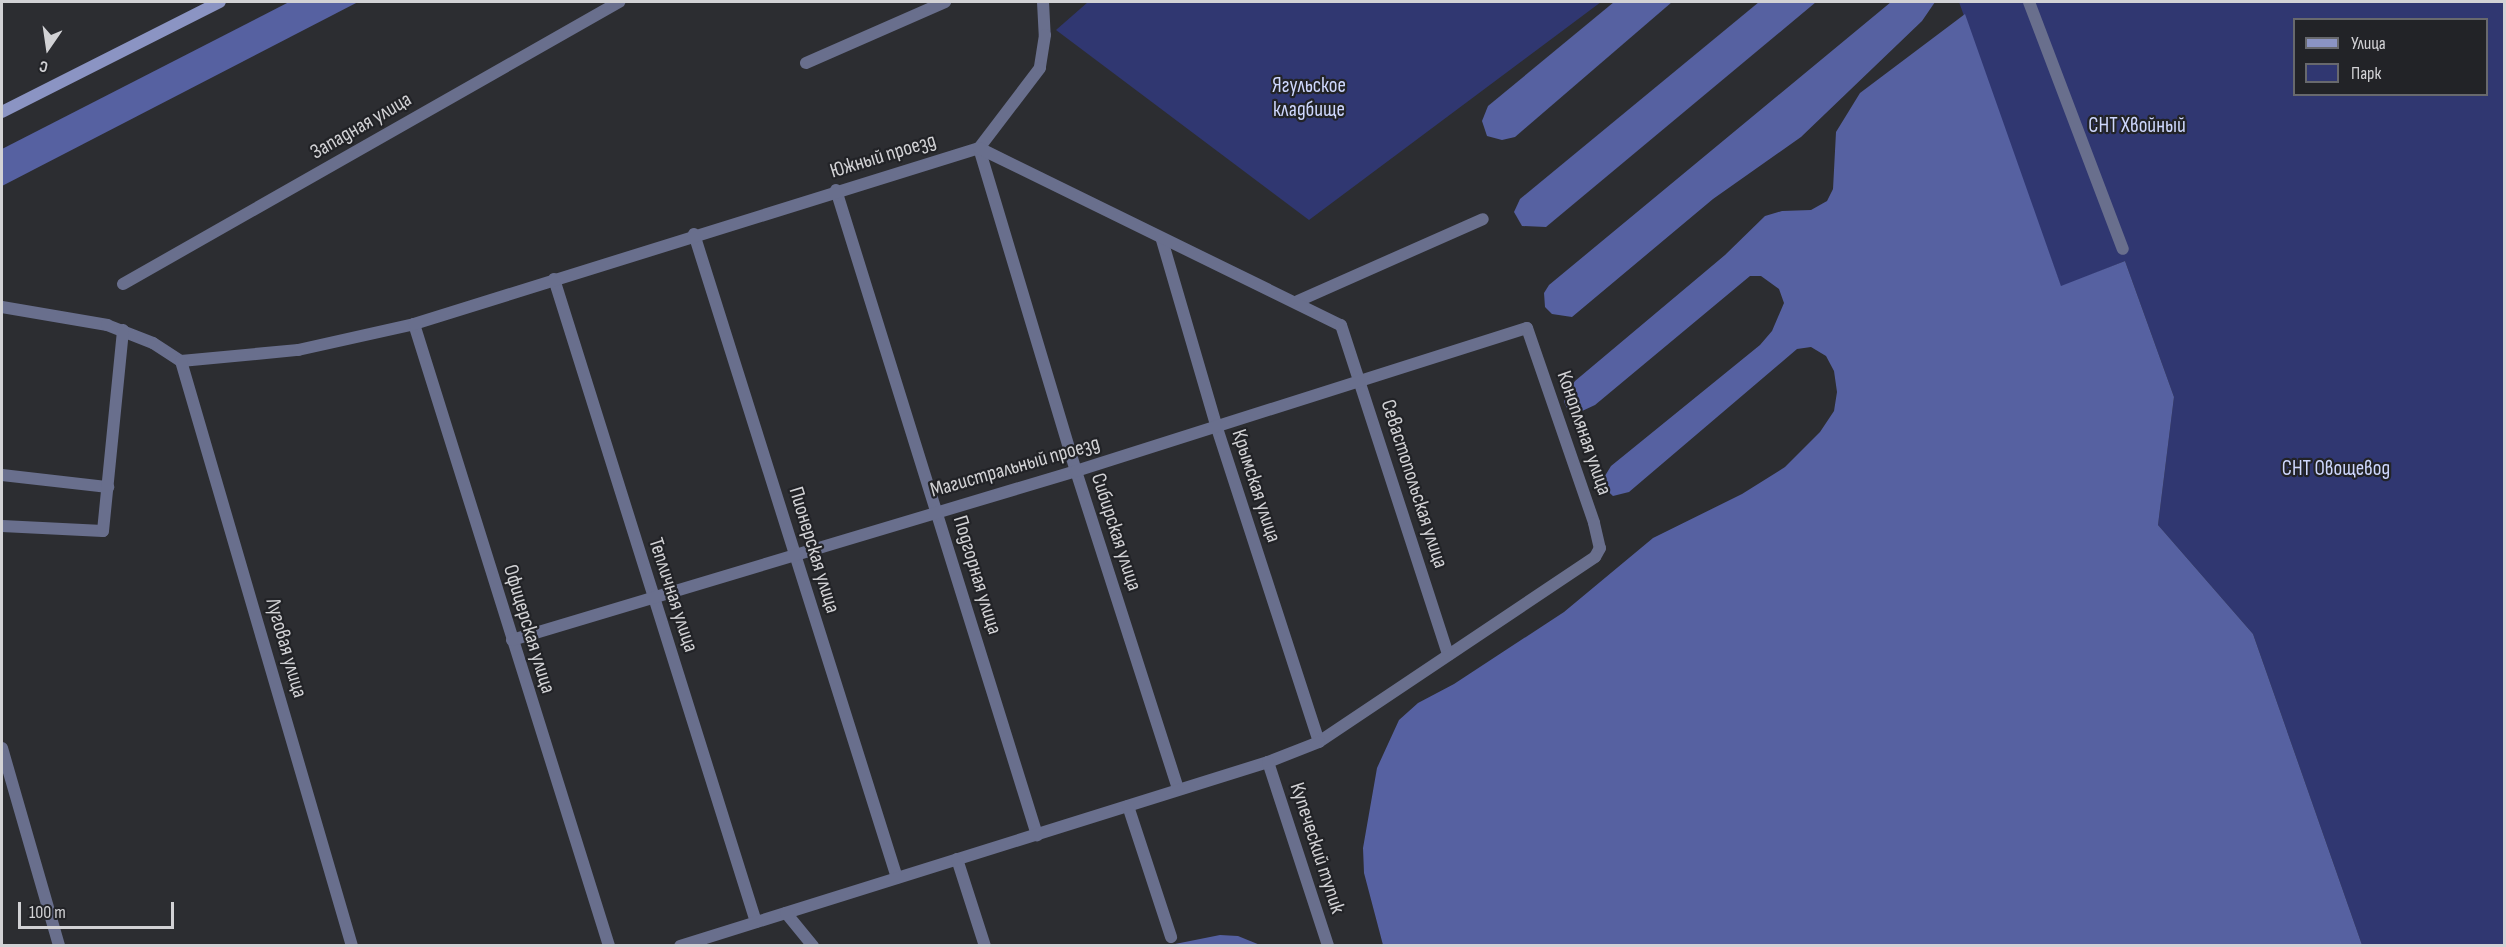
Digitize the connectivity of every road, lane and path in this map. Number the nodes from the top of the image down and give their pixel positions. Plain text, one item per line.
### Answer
1 (220, 2) edge
2 (619, 2) edge
3 (945, 2) edge
4 (1043, 2) edge
5 (2029, 2) edge
6 (806, 63) dead end
7 (2, 112) edge
8 (979, 148) junction
9 (836, 190) junction
10 (1483, 219) dead end
11 (694, 234) junction
12 (1162, 240) junction
13 (2123, 249) dead end
14 (554, 279) junction
15 (123, 284) dead end
16 (1298, 301) junction
17 (2, 308) edge
18 (414, 324) junction
19 (1527, 328) joint
20 (123, 330) junction
21 (181, 362) junction
22 (1360, 379) junction
23 (1216, 426) junction
24 (1076, 471) junction
25 (2, 475) edge
26 (108, 487) junction
27 (936, 510) junction
28 (2, 526) edge
29 (795, 555) junction
30 (653, 598) junction
31 (512, 640) junction
32 (1448, 655) junction
33 (1318, 742) junction
34 (2, 748) edge
35 (1268, 762) junction
36 (1178, 789) junction
37 (1128, 806) junction
38 (1037, 835) junction
39 (957, 859) junction
40 (897, 878) junction
41 (786, 914) junction
42 (756, 922) junction
43 (1171, 937) dead end
44 (59, 945) edge
45 (352, 945) edge
46 (609, 945) edge
47 (680, 945) edge
48 (813, 945) edge
49 (985, 945) edge
50 (1328, 945) edge

1 - 7 street
2 - 15 street, Западная улица
3 - 6 street
4 - 8 street
5 - 13 street
8 - 9 street, Южный проезд
8 - 12 street
8 - 24 street, Сибирская улица
9 - 11 street, Южный проезд
9 - 27 street, Подгорная улица
10 - 16 street
11 - 14 street, Южный проезд
11 - 29 street, Пионерская улица
12 - 16 street
12 - 23 street, Крымская улица
14 - 18 street, Южный проезд
14 - 30 street, Тепличная улица
16 - 22 street, Севастопольская улица
17 - 20 street
18 - 21 street, Южный проезд
18 - 31 street, Офицерская улица
19 - 22 street, Магистральный проезд
19 - 32 street, Конопляная улица
20 - 21 street
20 - 26 street
21 - 45 street, Луговая улица
22 - 23 street, Магистральный проезд
22 - 32 street, Севастопольская улица
23 - 24 street, Магистральный проезд
23 - 33 street, Крымская улица
24 - 27 street, Магистральный проезд
24 - 36 street, Сибирская улица
25 - 26 street
26 - 28 street
27 - 29 street, Магистральный проезд
27 - 38 street, Подгорная улица
29 - 30 street, Магистральный проезд
29 - 40 street, Пионерская улица
30 - 31 street, Магистральный проезд
30 - 42 street, Тепличная улица
31 - 46 street, Офицерская улица
32 - 33 street
33 - 35 street
34 - 44 street
35 - 36 street
35 - 50 street, Купеческий тупик
36 - 37 street
37 - 38 street
37 - 43 street
38 - 39 street
39 - 40 street
39 - 49 street
40 - 41 street
41 - 42 street
41 - 48 street
42 - 47 street

